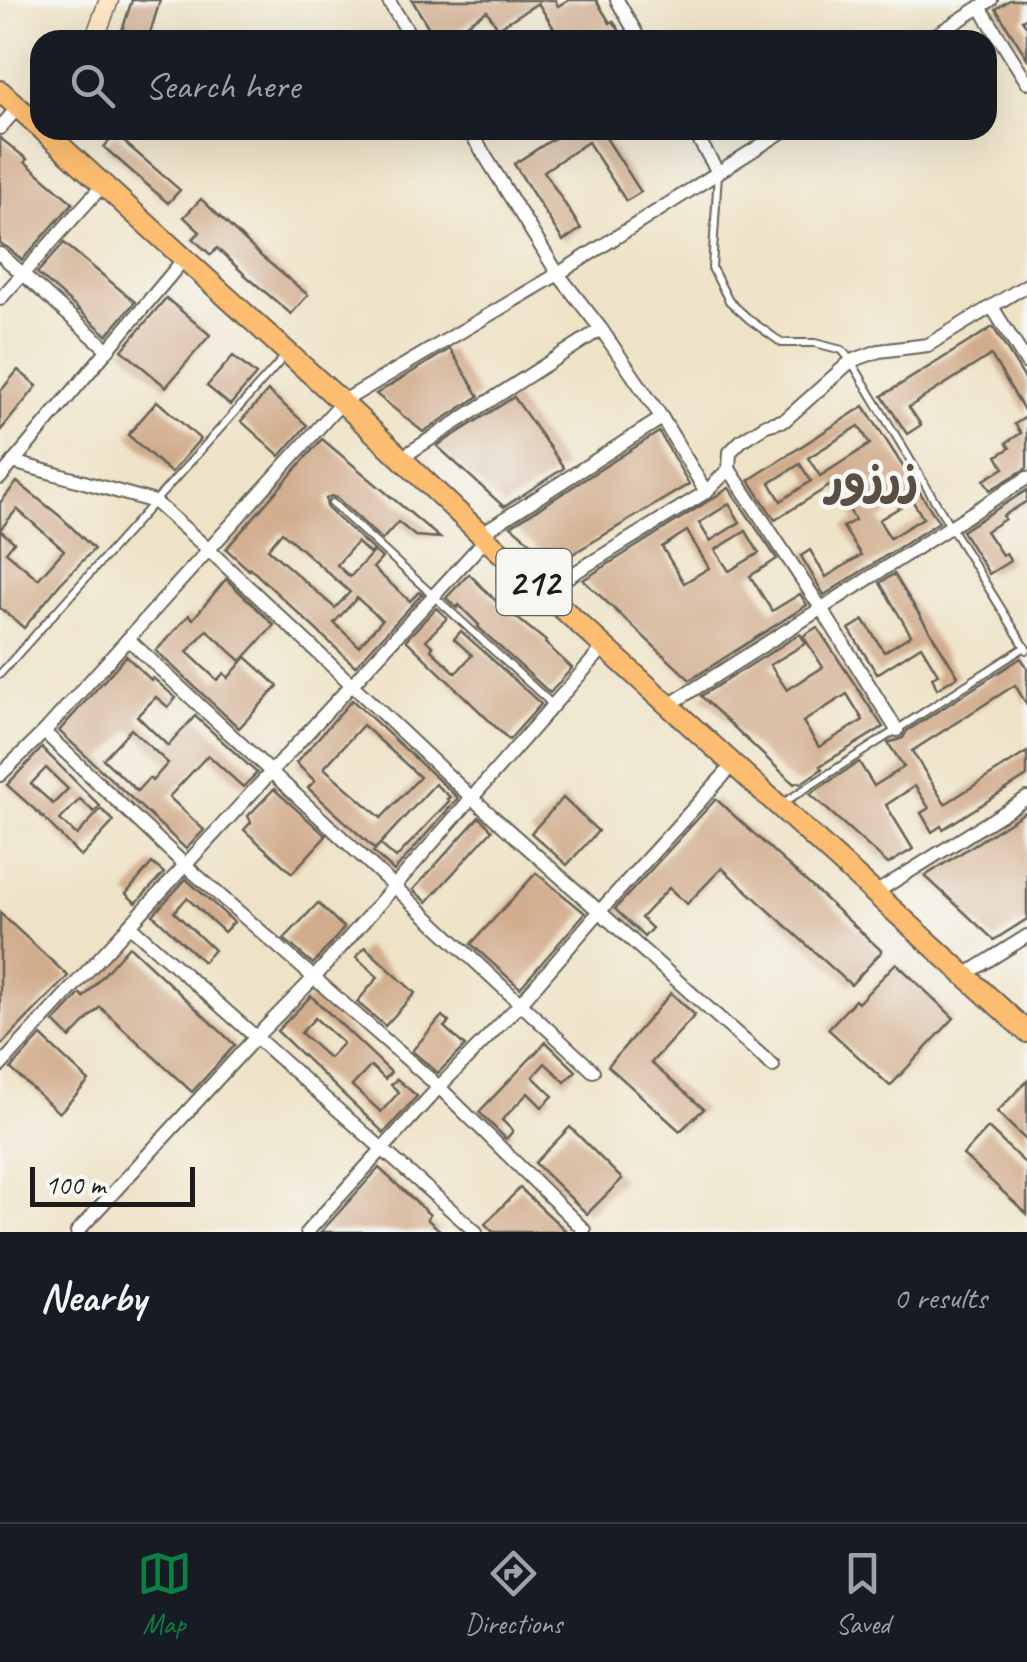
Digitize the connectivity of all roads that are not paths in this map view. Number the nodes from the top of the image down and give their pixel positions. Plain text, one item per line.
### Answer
1 (110, 0) edge
2 (388, 0) edge
3 (617, 0) edge
4 (986, 4) edge
5 (98, 30) edge
6 (407, 30) edge
7 (634, 30) edge
8 (944, 30) edge
9 (1027, 82) edge
10 (0, 91) edge
11 (18, 107) junction
12 (30, 116) edge
13 (0, 128) edge
14 (58, 140) edge
15 (475, 140) edge
16 (699, 140) edge
17 (769, 140) edge
18 (718, 172) junction
19 (103, 186) junction
20 (0, 254) edge
21 (184, 259) junction
22 (22, 274) junction
23 (558, 274) junction
24 (1027, 285) edge
25 (0, 299) edge
26 (992, 307) junction
27 (601, 329) junction
28 (107, 348) junction
29 (288, 354) junction
30 (852, 362) junction
31 (1027, 363) edge
32 (342, 402) junction
33 (662, 418) junction
34 (401, 458) junction
35 (5, 468) edge
36 (729, 469) junction
37 (1027, 478) edge
38 (706, 492) junction
39 (155, 502) junction
40 (332, 503) dead end
41 (950, 526) junction
42 (484, 536) junction
43 (209, 550) junction
44 (545, 592) junction
45 (434, 595) junction
46 (821, 608) junction
47 (128, 639) junction
48 (604, 646) junction
49 (1026, 649) edge
50 (0, 674) edge
51 (352, 684) junction
52 (669, 704) junction
53 (553, 705) junction
54 (897, 730) junction
55 (44, 732) junction
56 (734, 764) junction
57 (270, 772) junction
58 (0, 775) edge
59 (472, 798) junction
60 (1027, 798) edge
61 (780, 806) junction
62 (185, 865) junction
63 (396, 885) junction
64 (874, 892) junction
65 (599, 912) junction
66 (130, 925) junction
67 (1027, 936) edge
68 (965, 975) junction
69 (313, 980) junction
70 (519, 1004) junction
71 (1027, 1032) edge
72 (255, 1038) junction
73 (0, 1066) edge
74 (773, 1066) dead end
75 (593, 1072) dead end
76 (439, 1087) junction
77 (384, 1148) junction
78 (584, 1230) edge
79 (77, 1232) edge
80 (308, 1232) edge
81 (476, 1232) edge

1 - 5 street
2 - 6 street
3 - 7 street
4 - 8 street
4 - 9 street
10 - 11 main road, 212
11 - 12 main road, 212
11 - 13 street
14 - 19 main road, 212
15 - 23 street
16 - 18 street
17 - 18 street
18 - 23 street
18 - 30 lane
19 - 21 main road, 212
19 - 22 street
20 - 22 street
21 - 28 street
21 - 29 main road, 212
22 - 25 street
22 - 28 street
23 - 27 street
23 - 32 street
24 - 26 street
26 - 30 street
26 - 31 street
27 - 33 street
27 - 34 street
28 - 35 street
29 - 32 main road, 212
29 - 39 lane
30 - 36 street
30 - 41 lane
32 - 34 main road, 212
32 - 43 street
33 - 38 street
33 - 42 street
34 - 42 main road, 212
35 - 39 street
36 - 38 street
36 - 46 street
37 - 41 street
38 - 44 street
39 - 43 street
39 - 50 lane
40 - 45 lane
41 - 46 street
41 - 49 lane
42 - 44 main road, 212
42 - 45 street
43 - 47 street
43 - 51 street
44 - 48 main road, 212
45 - 51 street
45 - 53 lane
46 - 52 street
46 - 54 street
47 - 55 street
47 - 57 street
48 - 52 main road, 212
48 - 53 street
49 - 54 lane
51 - 57 street
51 - 59 street
52 - 56 main road, 212
53 - 59 street
54 - 61 lane
55 - 58 street
55 - 62 street
56 - 61 main road, 212
56 - 65 street
57 - 62 street
57 - 63 street
59 - 63 street
59 - 65 street
60 - 64 street
61 - 64 main road, 212
62 - 66 street
62 - 69 street
63 - 69 street
63 - 70 street
64 - 68 main road, 212
65 - 70 street
65 - 74 street
66 - 72 street
66 - 73 street
67 - 68 street
68 - 71 main road, 212
69 - 72 street
69 - 76 street
70 - 75 street
70 - 76 street
72 - 77 street
72 - 79 street
76 - 77 street
76 - 78 street
77 - 80 street
77 - 81 street

